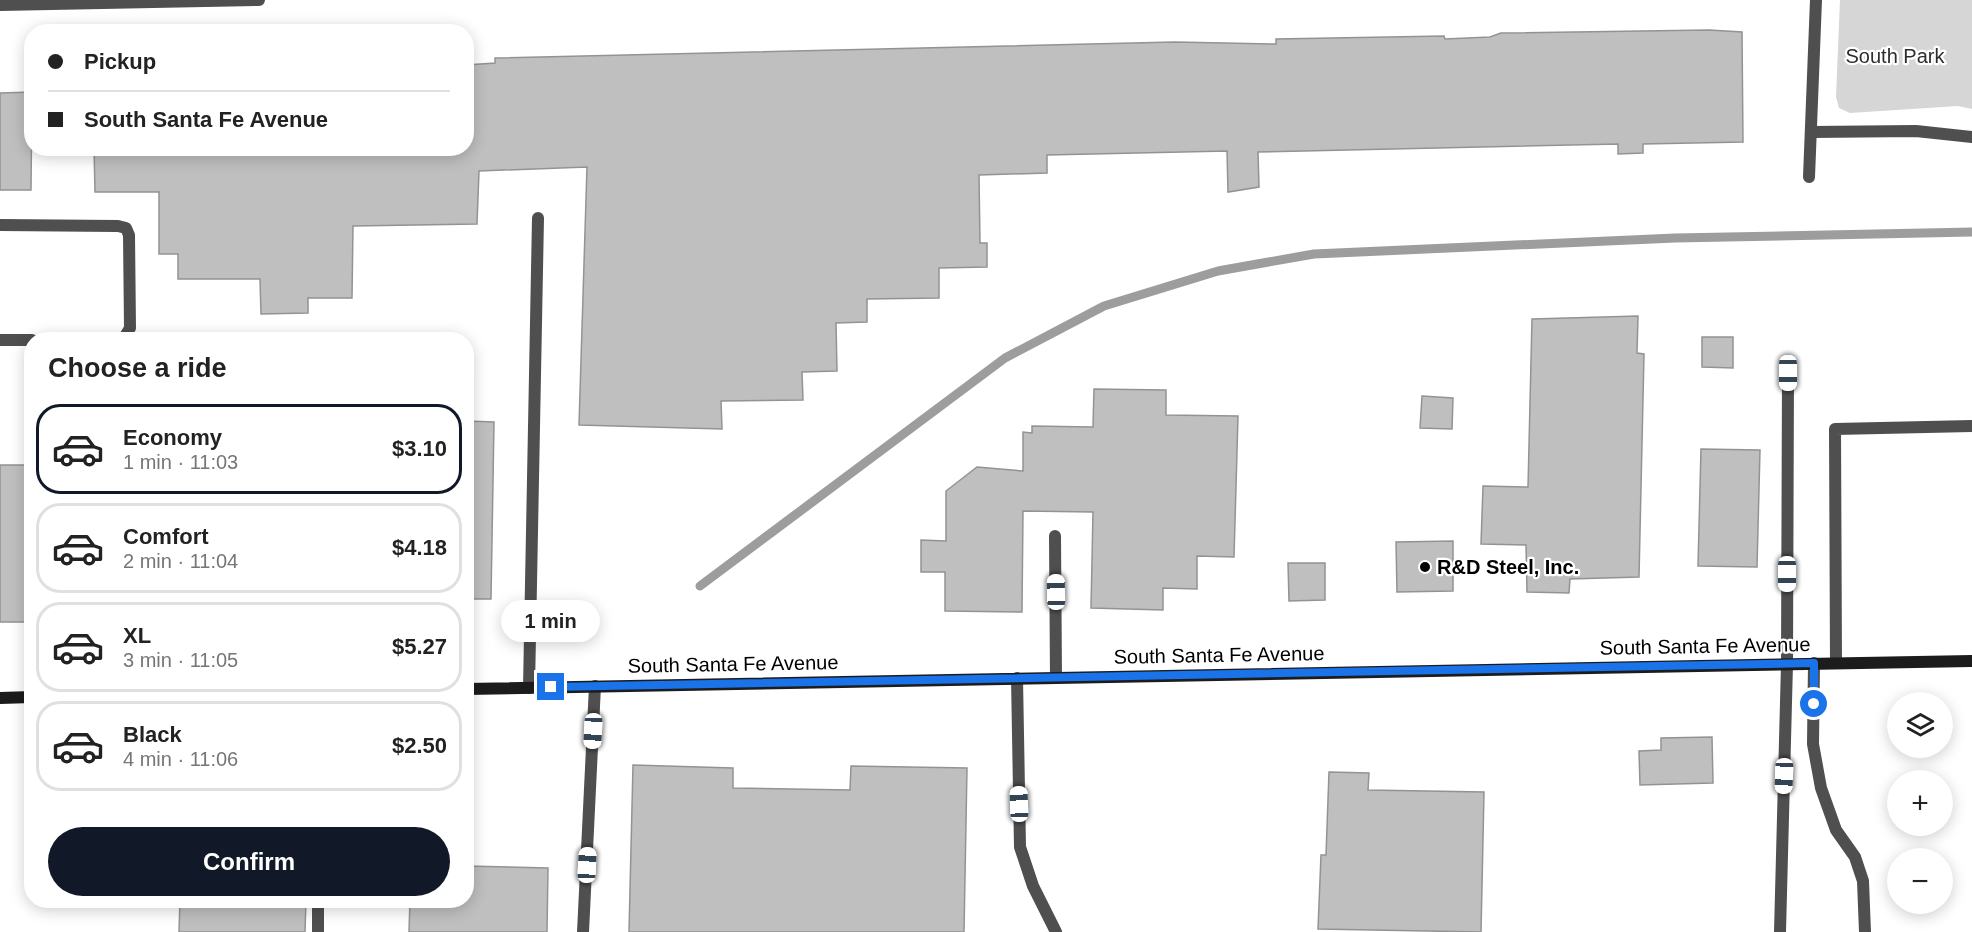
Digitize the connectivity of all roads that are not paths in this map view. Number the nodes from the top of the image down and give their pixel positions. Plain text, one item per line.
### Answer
1 (259, 0) edge
2 (1816, 0) edge
3 (0, 5) edge
4 (1811, 132) junction
5 (1972, 137) edge
6 (1809, 177) dead end
7 (537, 218) dead end
8 (0, 225) edge
9 (128, 332) edge
10 (0, 340) edge
11 (24, 340) edge
12 (1788, 373) dead end
13 (1972, 426) edge
14 (1055, 536) dead end
15 (1972, 661) edge
16 (1814, 663) junction
17 (1836, 663) junction
18 (1787, 664) junction
19 (1017, 678) junction
20 (1056, 678) junction
21 (596, 686) junction
22 (529, 688) junction
23 (474, 689) edge
24 (0, 698) edge
25 (24, 698) edge
26 (318, 908) edge
27 (318, 932) edge
28 (583, 932) edge
29 (1056, 932) edge
30 (1780, 932) edge
31 (1865, 932) edge

1 - 3 street
2 - 4 street
4 - 5 street
4 - 6 street
7 - 22 street
8 - 9 street
10 - 11 street
12 - 18 street
13 - 17 street
14 - 20 street
15 - 17 main road, South Santa Fe Avenue
16 - 17 main road, South Santa Fe Avenue
16 - 18 main road, South Santa Fe Avenue
16 - 31 street
18 - 20 main road, South Santa Fe Avenue
18 - 30 street
19 - 20 main road, South Santa Fe Avenue
19 - 21 main road, South Santa Fe Avenue
19 - 29 street
21 - 22 main road, South Santa Fe Avenue
21 - 28 street
22 - 23 main road, South Santa Fe Avenue
24 - 25 main road
26 - 27 street

